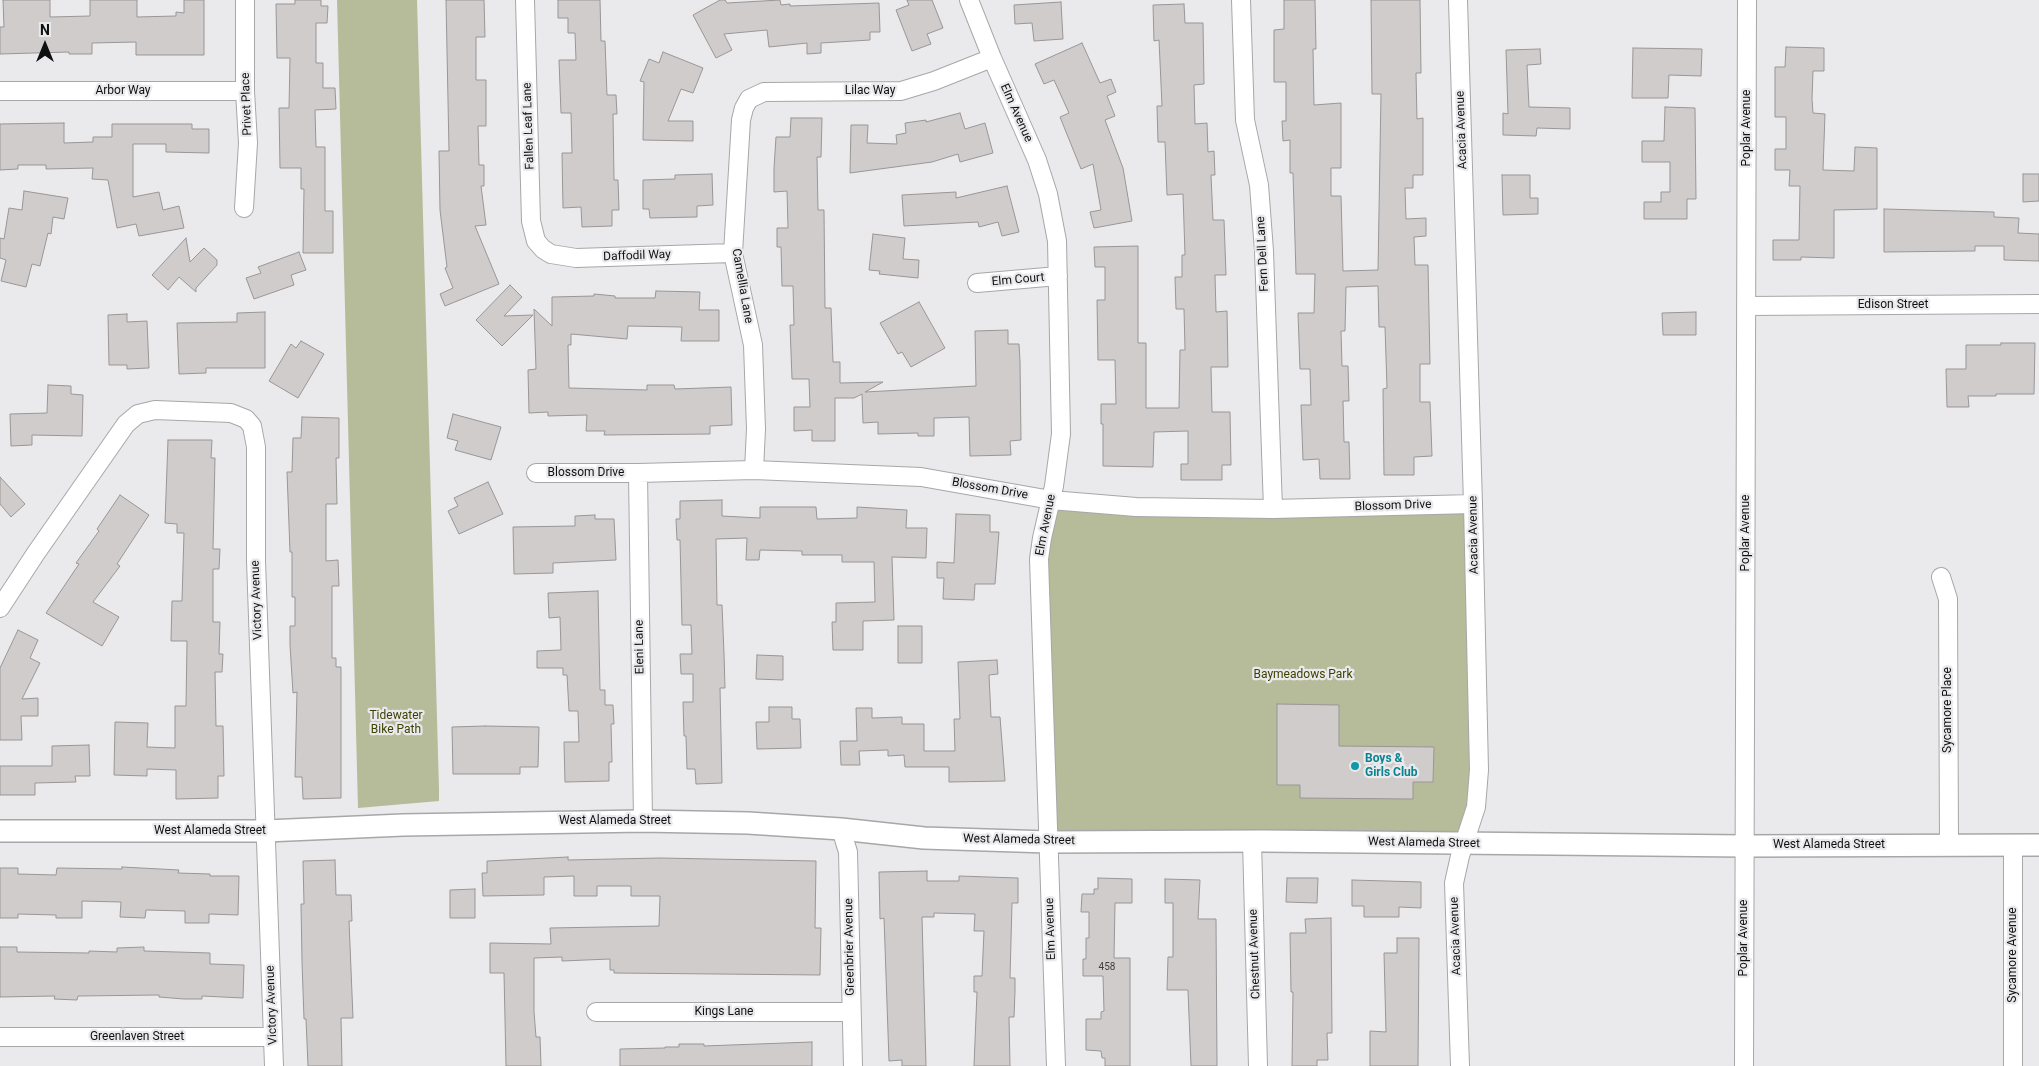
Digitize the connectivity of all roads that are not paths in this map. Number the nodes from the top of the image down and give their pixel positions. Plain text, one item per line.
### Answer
1 (245, 0) edge
2 (525, 0) edge
3 (969, 0) edge
4 (1241, 0) edge
5 (1458, 0) edge
6 (1747, 0) edge
7 (992, 58) junction
8 (0, 91) edge
9 (245, 91) junction
10 (772, 92) joint
11 (244, 208) dead end
12 (543, 249) joint
13 (733, 253) junction
14 (1058, 276) junction
15 (977, 283) dead end
16 (2039, 304) edge
17 (1747, 306) junction
18 (754, 470) junction
19 (536, 473) dead end
20 (638, 473) junction
21 (1051, 500) junction
22 (1473, 504) junction
23 (1273, 509) junction
24 (1941, 577) dead end
25 (0, 608) edge
26 (643, 821) junction
27 (841, 829) junction
28 (0, 831) edge
29 (266, 831) junction
30 (1252, 841) junction
31 (1048, 842) junction
32 (1464, 843) junction
33 (2013, 844) junction
34 (2039, 844) edge
35 (1949, 845) junction
36 (1744, 846) junction
37 (596, 1012) dead end
38 (851, 1012) junction
39 (0, 1037) edge
40 (273, 1037) junction
41 (274, 1066) edge
42 (853, 1066) edge
43 (1056, 1066) edge
44 (1258, 1066) edge
45 (1460, 1066) edge
46 (1744, 1066) edge
47 (2013, 1066) edge

1 - 9 street, Privet Place
2 - 12 street, Fallen Leaf Lane
3 - 7 street, Elm Avenue
4 - 23 street, Fern Dell Lane
5 - 22 street, Acacia Avenue
6 - 17 street, Poplar Avenue
7 - 10 street, Lilac Way
7 - 14 street, Elm Avenue
8 - 9 street, Arbor Way
9 - 11 street, Privet Place
10 - 13 street, Camellia Lane
12 - 13 street, Daffodil Way
13 - 18 street, Camellia Lane
14 - 15 street, Elm Court
14 - 21 street, Elm Avenue
16 - 17 street, Edison Street
17 - 36 street, Poplar Avenue
18 - 20 street, Blossom Drive
18 - 21 street, Blossom Drive
19 - 20 street, Blossom Drive
20 - 26 street, Eleni Lane
21 - 23 street, Blossom Drive
21 - 31 street, Elm Avenue
22 - 23 street, Blossom Drive
22 - 32 street, Acacia Avenue
24 - 35 street, Sycamore Place
25 - 29 street, Victory Avenue
26 - 27 street, West Alameda Street
26 - 29 street, West Alameda Street
27 - 31 street, West Alameda Street
27 - 38 street, Greenbrier Avenue
28 - 29 street, West Alameda Street
29 - 40 street, Victory Avenue
30 - 31 street, West Alameda Street
30 - 32 street, West Alameda Street
30 - 44 street, Chestnut Avenue
31 - 43 street, Elm Avenue
32 - 36 street, West Alameda Street
32 - 45 street, Acacia Avenue
33 - 34 street, West Alameda Street
33 - 35 street, West Alameda Street
33 - 47 street, Sycamore Avenue
35 - 36 street, West Alameda Street
36 - 46 street, Poplar Avenue
37 - 38 street, Kings Lane
38 - 42 street, Greenbrier Avenue
39 - 40 street, Greenlaven Street
40 - 41 street, Victory Avenue

